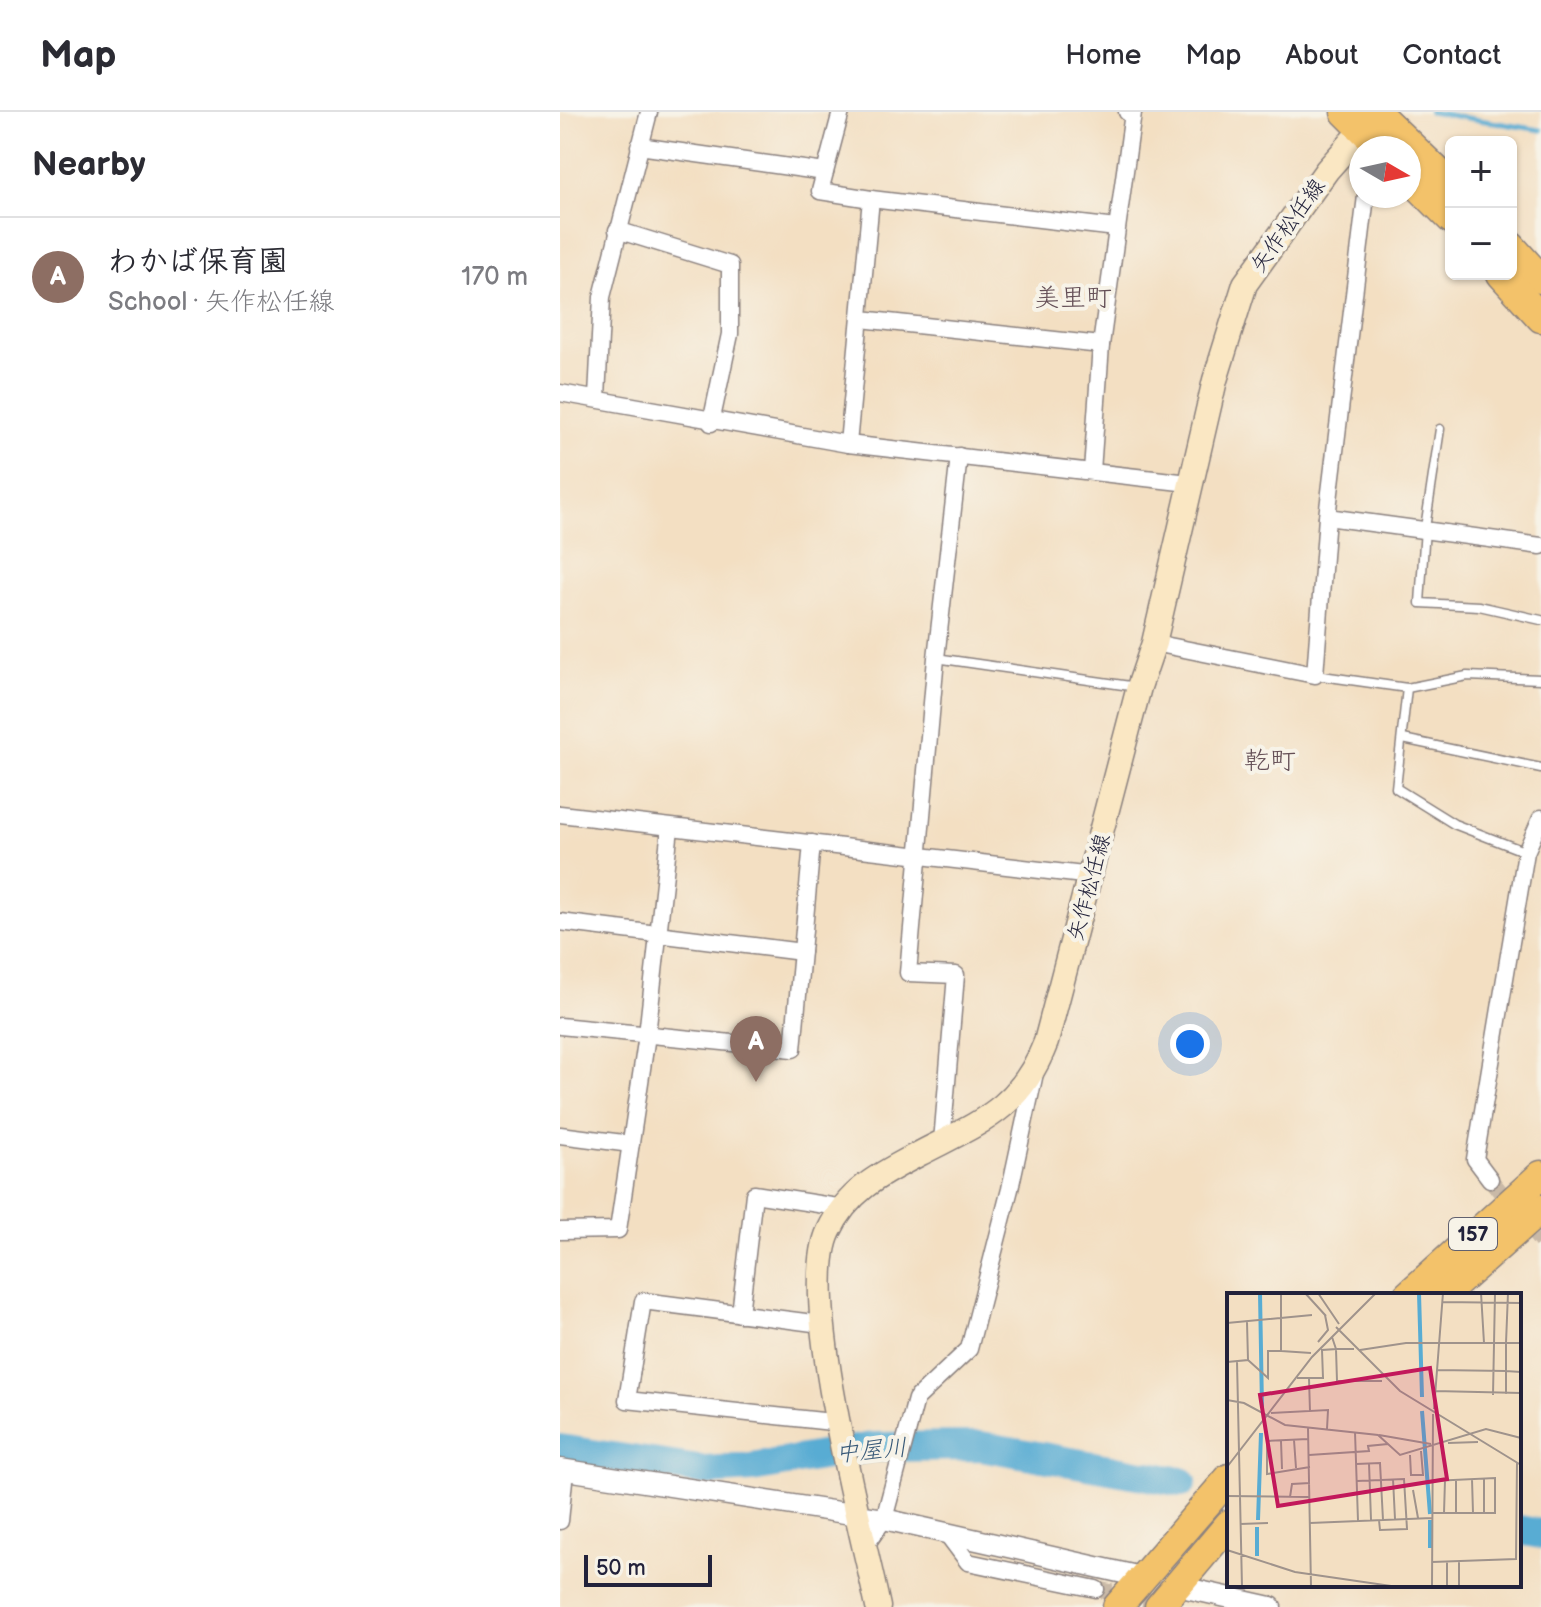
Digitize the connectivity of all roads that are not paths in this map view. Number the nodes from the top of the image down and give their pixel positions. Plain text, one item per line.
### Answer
1 (649, 112) edge
2 (841, 112) edge
3 (1127, 112) edge
4 (1370, 121) edge
5 (639, 146) junction
6 (825, 172) junction
7 (1445, 179) edge
8 (1421, 189) edge
9 (871, 199) junction
10 (1365, 208) edge
11 (1445, 213) edge
12 (1116, 228) junction
13 (617, 230) junction
14 (1517, 253) edge
15 (1541, 279) edge
16 (1506, 280) edge
17 (1541, 318) edge
18 (861, 319) junction
19 (1101, 345) junction
20 (560, 393) edge
21 (597, 397) junction
22 (711, 423) junction
23 (1440, 429) dead end
24 (848, 444) junction
25 (959, 456) junction
26 (1092, 471) junction
27 (1189, 483) junction
28 (1327, 517) junction
29 (1425, 528) junction
30 (1541, 546) edge
31 (1541, 620) edge
32 (1154, 643) junction
33 (936, 658) junction
34 (1315, 675) junction
35 (1541, 679) edge
36 (1139, 687) junction
37 (1407, 688) junction
38 (1403, 739) junction
39 (1541, 768) edge
40 (560, 814) edge
41 (1541, 818) edge
42 (670, 828) junction
43 (812, 843) junction
44 (1526, 852) junction
45 (918, 855) junction
46 (1092, 876) junction
47 (560, 922) edge
48 (658, 934) junction
49 (802, 952) junction
50 (560, 1026) edge
51 (647, 1035) junction
52 (1035, 1071) junction
53 (560, 1135) edge
54 (942, 1142) junction
55 (631, 1144) junction
56 (1541, 1175) edge
57 (1490, 1179) tunnel mouth
58 (844, 1208) junction
59 (1541, 1209) edge
60 (560, 1231) edge
61 (1410, 1293) edge
62 (1446, 1293) edge
63 (740, 1314) junction
64 (821, 1324) junction
65 (841, 1427) junction
66 (563, 1470) edge
67 (1227, 1480) edge
68 (859, 1514) junction
69 (884, 1519) junction
70 (560, 1521) edge
71 (1227, 1526) edge
72 (947, 1534) junction
73 (866, 1545) junction
74 (1141, 1577) junction
75 (1168, 1596) edge
76 (1106, 1598) edge
77 (869, 1607) edge
78 (878, 1607) edge
79 (1271, 1607) edge

1 - 5 street
2 - 6 street
3 - 12 street
4 - 7 highway
4 - 27 main road, 矢作松任線
5 - 6 street
5 - 13 street
6 - 9 street
8 - 11 highway
9 - 12 street
9 - 18 street
10 - 28 street
12 - 19 street
13 - 21 street
13 - 22 street
14 - 15 highway
16 - 17 highway
18 - 19 street
18 - 24 street
19 - 26 street
20 - 21 street
21 - 22 street
22 - 24 street
23 - 29 lane
24 - 25 street
25 - 26 street
25 - 33 street
26 - 27 street
27 - 32 main road, 矢作松任線
28 - 29 street
28 - 34 street
29 - 30 street
29 - 31 lane
32 - 34 street
32 - 36 main road, 矢作松任線
33 - 36 lane
33 - 45 street
34 - 37 lane
35 - 37 lane
36 - 46 main road, 矢作松任線
37 - 38 lane
38 - 39 lane
38 - 44 lane
40 - 42 street
41 - 44 street
42 - 43 street
42 - 48 street
43 - 45 street
43 - 49 street
44 - 57 street
45 - 46 street
45 - 54 street
46 - 52 main road, 矢作松任線
47 - 48 street
48 - 49 street
48 - 51 street
49 - 51 street
50 - 51 street
51 - 55 street
52 - 54 main road, 矢作松任線
52 - 69 street
53 - 55 street
54 - 58 main road, 矢作松任線
55 - 60 street
56 - 61 highway, 157
58 - 63 street
58 - 64 main road, 矢作松任線
59 - 62 highway, 157
63 - 64 street
63 - 65 street
64 - 65 main road, 矢作松任線
65 - 68 main road, 矢作松任線
66 - 68 street
66 - 70 street
67 - 74 highway
68 - 69 street
68 - 73 main road, 矢作松任線
69 - 72 street
69 - 73 street
71 - 75 highway
72 - 74 street
72 - 76 street
73 - 77 street
73 - 78 main road, 矢作松任線
74 - 76 highway
75 - 79 street

